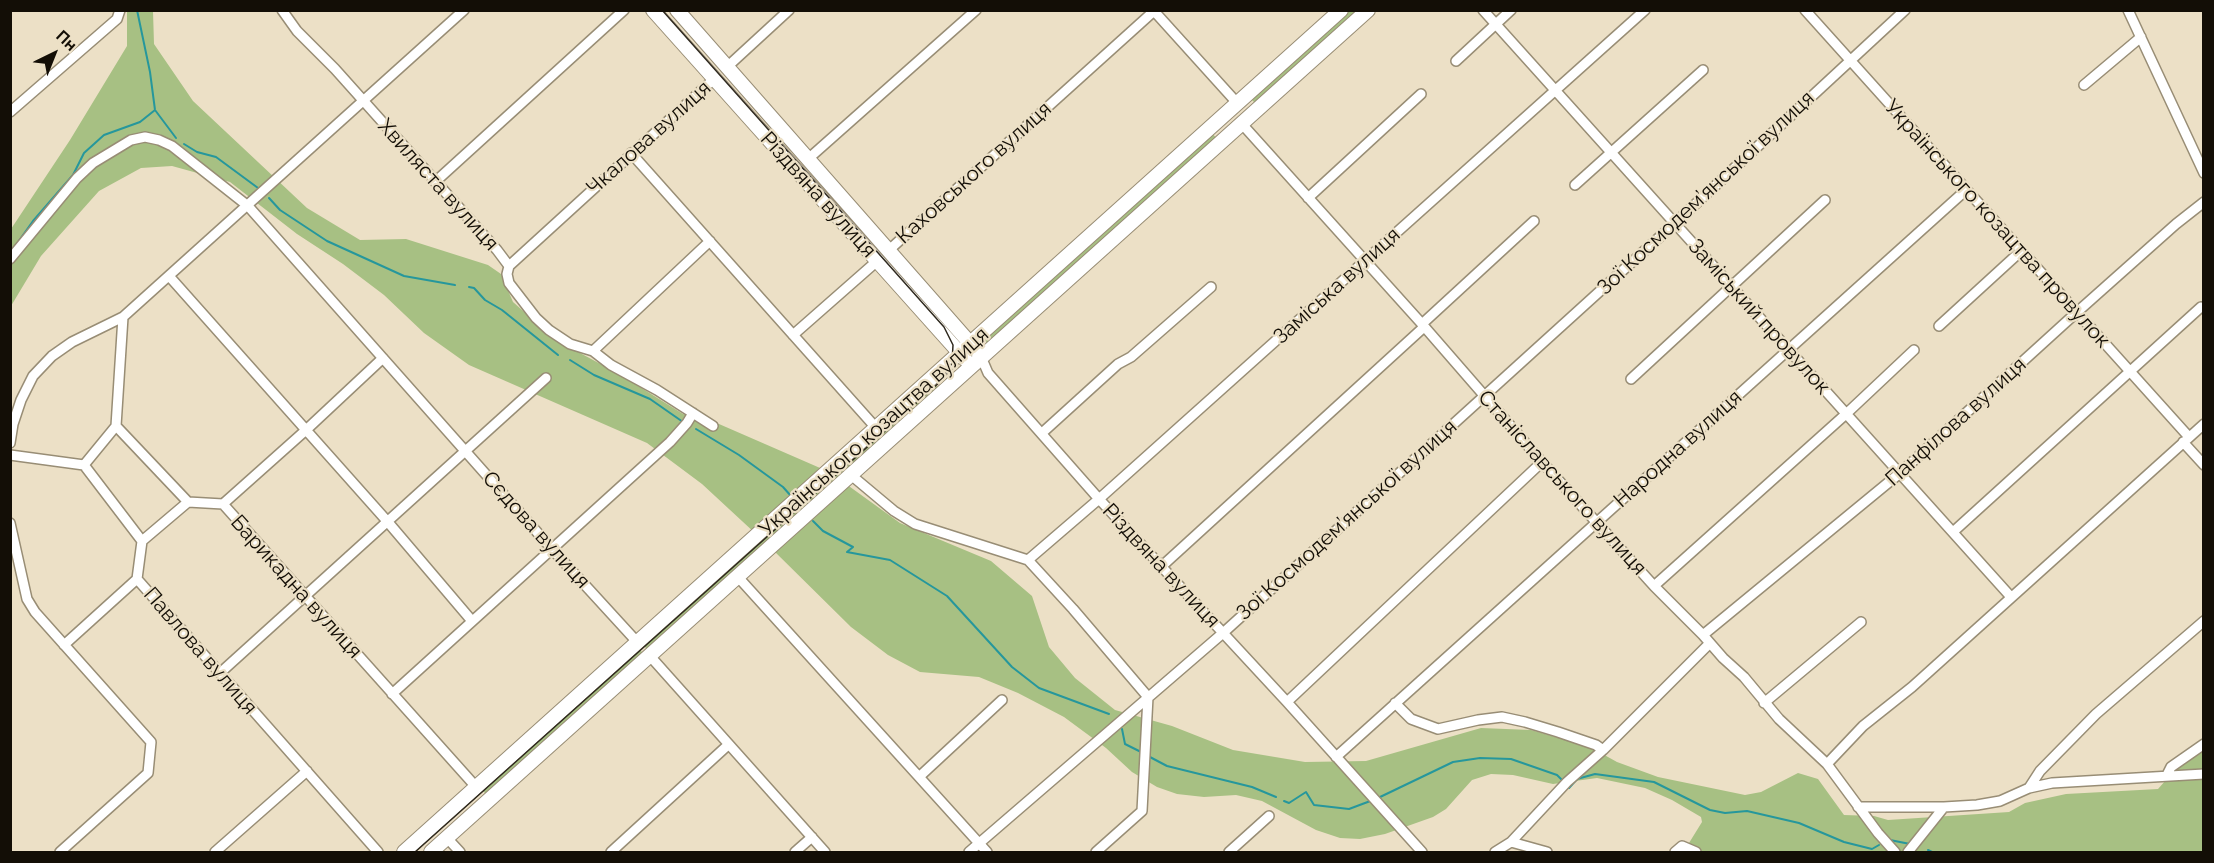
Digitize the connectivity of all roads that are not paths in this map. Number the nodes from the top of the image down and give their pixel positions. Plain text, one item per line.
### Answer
1 (296, 10) edge
2 (464, 10) edge
3 (624, 10) edge
4 (653, 10) edge
5 (677, 10) edge
6 (789, 10) edge
7 (976, 10) edge
8 (1154, 10) edge
9 (1341, 10) edge
10 (1368, 10) edge
11 (1483, 10) edge
12 (1511, 10) edge
13 (1645, 10) edge
14 (1805, 10) edge
15 (1905, 10) edge
16 (2128, 10) edge
17 (119, 14) edge
18 (285, 14) edge
19 (1496, 25) junction
20 (2141, 37) junction
21 (1850, 60) junction
22 (1456, 61) dead end
23 (727, 67) junction
24 (1703, 70) dead end
25 (714, 79) junction
26 (2084, 86) dead end
27 (1555, 91) junction
28 (1421, 94) dead end
29 (363, 103) junction
30 (1234, 108) junction
31 (10, 112) edge
32 (1246, 121) junction
33 (631, 153) junction
34 (1611, 153) junction
35 (808, 159) junction
36 (2204, 173) edge
37 (435, 182) junction
38 (1575, 185) dead end
39 (1966, 190) junction
40 (1308, 198) junction
41 (1825, 200) dead end
42 (2204, 202) edge
43 (248, 206) junction
44 (1534, 221) dead end
45 (1675, 223) junction
46 (710, 241) junction
47 (889, 250) junction
48 (2021, 251) junction
49 (10, 259) edge
50 (1365, 261) junction
51 (876, 262) junction
52 (509, 266) junction
53 (169, 276) junction
54 (1732, 286) junction
55 (1211, 287) dead end
56 (2201, 307) dead end
57 (2076, 313) junction
58 (123, 317) junction
59 (1423, 325) junction
60 (1939, 326) dead end
61 (794, 335) junction
62 (972, 344) junction
63 (1788, 350) junction
64 (1914, 350) dead end
65 (593, 351) junction
66 (960, 355) junction
67 (383, 358) junction
68 (978, 363) junction
69 (2130, 373) junction
70 (546, 378) dead end
71 (1631, 379) dead end
72 (1483, 395) junction
73 (693, 413) junction
74 (1846, 414) junction
75 (2204, 424) edge
76 (116, 426) junction
77 (713, 426) dead end
78 (877, 429) junction
79 (306, 430) junction
80 (1042, 433) junction
81 (2186, 440) junction
82 (10, 443) edge
83 (465, 449) junction
84 (10, 455) edge
85 (1542, 462) junction
86 (84, 465) junction
87 (2204, 465) edge
88 (1900, 473) junction
89 (852, 476) junction
90 (1099, 499) junction
91 (188, 502) junction
92 (223, 504) junction
93 (387, 521) junction
94 (1596, 522) junction
95 (10, 523) edge
96 (1953, 532) junction
97 (142, 542) junction
98 (552, 549) junction
99 (1028, 560) junction
100 (1161, 567) junction
101 (738, 577) junction
102 (137, 579) junction
103 (1654, 586) junction
104 (305, 596) junction
105 (2011, 597) junction
106 (472, 621) junction
107 (2204, 621) edge
108 (1861, 622) dead end
109 (1223, 633) junction
110 (1707, 639) junction
111 (638, 643) junction
112 (64, 645) junction
113 (650, 656) junction
114 (220, 673) junction
115 (392, 694) junction
116 (1148, 697) junction
117 (1002, 700) dead end
118 (1287, 702) junction
119 (1395, 703) junction
120 (1764, 703) junction
121 (2204, 744) edge
122 (728, 745) junction
123 (1603, 750) junction
124 (1336, 757) junction
125 (1827, 764) junction
126 (306, 771) junction
127 (2204, 774) edge
128 (2167, 775) junction
129 (919, 777) junction
130 (477, 788) junction
131 (2030, 788) junction
132 (489, 801) junction
133 (1858, 807) junction
134 (1944, 807) junction
135 (1269, 816) dead end
136 (812, 837) junction
137 (447, 838) junction
138 (1510, 842) junction
139 (979, 844) junction
140 (60, 852) edge
141 (215, 852) edge
142 (378, 852) edge
143 (404, 852) edge
144 (431, 852) edge
145 (460, 852) edge
146 (611, 852) edge
147 (795, 852) edge
148 (825, 852) edge
149 (969, 852) edge
150 (987, 852) edge
151 (1096, 852) edge
152 (1228, 852) edge
153 (1422, 852) edge
154 (1495, 852) edge
155 (1547, 852) edge
156 (1676, 852) edge
157 (1696, 852) edge
158 (1895, 852) edge
159 (1908, 852) edge

1 - 18 street
2 - 29 street
3 - 37 street
4 - 25 street, Різдвяна вулиця
5 - 23 street, Різдвяна вулиця
6 - 23 street, Чкалова вулиця
7 - 35 street
8 - 30 street, Станіславського вулиця
8 - 47 street, Каховського вулиця
9 - 30 street, Українського козацтва вулиця
10 - 32 street, Українського козацтва вулиця
11 - 19 street, Заміський провулок
12 - 19 street
13 - 27 street, Заміська вулиця
14 - 21 street, Українського козацтва провулок
15 - 21 street, Зої Космодем’янської вулиця
16 - 20 street
17 - 31 street
18 - 29 street, Хвиляста вулиця
19 - 22 street
19 - 27 street, Заміський провулок
20 - 26 street
20 - 36 street
21 - 39 street, Українського козацтва провулок
21 - 45 street, Зої Космодем’янської вулиця
23 - 25 street, Чкалова вулиця
23 - 35 street, Різдвяна вулиця
24 - 34 street
25 - 33 street, Чкалова вулиця
25 - 51 street, Різдвяна вулиця
27 - 34 street, Заміський провулок
27 - 50 street, Заміська вулиця
28 - 40 street
29 - 37 street, Хвиляста вулиця
29 - 43 street
30 - 32 street, Станіславського вулиця
30 - 62 street, Українського козацтва вулиця
32 - 40 street, Станіславського вулиця
32 - 68 street, Українського козацтва вулиця
33 - 46 street
33 - 52 street, Чкалова вулиця
34 - 38 street
34 - 45 street, Заміський провулок
35 - 47 street, Різдвяна вулиця
37 - 52 street, Хвиляста вулиця
39 - 48 street, Українського козацтва провулок
39 - 63 street, Народна вулиця
40 - 50 street, Станіславського вулиця
41 - 54 street
42 - 57 street, Панфілова вулиця
43 - 49 street, Сєдова вулиця
43 - 53 street
43 - 67 street, Сєдова вулиця
44 - 59 street
45 - 54 street, Заміський провулок
45 - 72 street, Зої Космодем’янської вулиця
46 - 61 street
46 - 65 street
47 - 51 street, Каховського вулиця
47 - 62 street, Різдвяна вулиця
48 - 57 street, Українського козацтва провулок
48 - 60 street
50 - 59 street, Станіславського вулиця
50 - 90 street, Заміська вулиця
51 - 61 street, Каховського вулиця
51 - 66 street, Різдвяна вулиця
52 - 65 street, Хвиляста вулиця
53 - 58 street
53 - 79 street
54 - 63 street, Заміський провулок
54 - 71 street
55 - 80 street
56 - 69 street
57 - 69 street, Українського козацтва провулок
57 - 88 street, Панфілова вулиця
58 - 76 street
58 - 82 street
59 - 72 street, Станіславського вулиця
59 - 100 street
61 - 78 street
62 - 66 street, Українського козацтва вулиця
62 - 68 street, Різдвяна вулиця
63 - 74 street, Заміський провулок
63 - 94 street, Народна вулиця
64 - 74 street
65 - 73 street, Хвиляста вулиця
66 - 68 street, Різдвяна вулиця
66 - 78 street, Українського козацтва вулиця
67 - 79 street
67 - 83 street, Сєдова вулиця
68 - 80 street, Різдвяна вулиця
68 - 89 street, Українського козацтва вулиця
69 - 81 street, Українського козацтва провулок
69 - 96 street
70 - 83 street
72 - 85 street, Станіславського вулиця
72 - 109 street, Зої Космодем’янської вулиця
73 - 77 street, Хвиляста вулиця
73 - 98 street
74 - 88 street, Заміський провулок
74 - 103 street
75 - 81 street
76 - 86 street
76 - 91 street
78 - 111 street, Українського козацтва вулиця
79 - 92 street
79 - 93 street
80 - 90 street, Різдвяна вулиця
81 - 87 street, Українського козацтва провулок
81 - 105 street
83 - 93 street
83 - 98 street, Сєдова вулиця
84 - 86 street
85 - 94 street, Станіславського вулиця
85 - 118 street
86 - 97 street
88 - 96 street, Заміський провулок
88 - 110 street, Панфілова вулиця
89 - 99 street
89 - 101 street, Українського козацтва вулиця
90 - 99 street, Заміська вулиця
90 - 100 street, Різдвяна вулиця
91 - 92 street, Барикадна вулиця
91 - 97 street
92 - 104 street, Барикадна вулиця
93 - 104 street
93 - 106 street
94 - 103 street, Станіславського вулиця
94 - 119 street, Народна вулиця
95 - 112 street
96 - 105 street, Заміський провулок
97 - 102 street, Павлова вулиця
98 - 106 street
98 - 111 street, Сєдова вулиця
99 - 116 street
100 - 109 street, Різдвяна вулиця
101 - 113 street, Українського козацтва вулиця
101 - 129 street
102 - 112 street
102 - 114 street, Павлова вулиця
103 - 110 street, Станіславського вулиця
104 - 114 street
104 - 115 street, Барикадна вулиця
105 - 125 street
106 - 115 street
107 - 131 street
108 - 120 street
109 - 116 street, Зої Космодем’янської вулиця
109 - 118 street, Різдвяна вулиця
110 - 120 street, Станіславського вулиця
110 - 123 street, Панфілова вулиця
111 - 113 street, Сєдова вулиця
111 - 130 street, Українського козацтва вулиця
112 - 140 street
113 - 122 street, Сєдова вулиця
113 - 132 street, Українського козацтва вулиця
114 - 126 street, Павлова вулиця
115 - 130 street, Барикадна вулиця
116 - 139 street, Зої Космодем’янської вулиця
116 - 151 street
117 - 129 street
118 - 124 street, Різдвяна вулиця
119 - 123 street
119 - 124 street, Народна вулиця
120 - 125 street, Станіславського вулиця
121 - 128 street
122 - 136 street, Сєдова вулиця
122 - 146 street
123 - 138 street, Панфілова вулиця
124 - 153 street, Різдвяна вулиця
125 - 133 street, Станіславського вулиця
126 - 141 street
126 - 142 street, Павлова вулиця
127 - 128 street
128 - 131 street
129 - 139 street
130 - 132 street, Барикадна вулиця
130 - 143 street, Українського козацтва вулиця
131 - 134 street
132 - 137 street, Українського козацтва вулиця
133 - 134 street
133 - 158 street, Станіславського вулиця
134 - 159 street
135 - 152 street
136 - 147 street
136 - 148 street, Сєдова вулиця
137 - 144 street, Українського козацтва вулиця
137 - 145 street
138 - 154 street, Панфілова вулиця
138 - 155 street
139 - 149 street, Зої Космодем’янської вулиця
139 - 150 street
156 - 157 street

